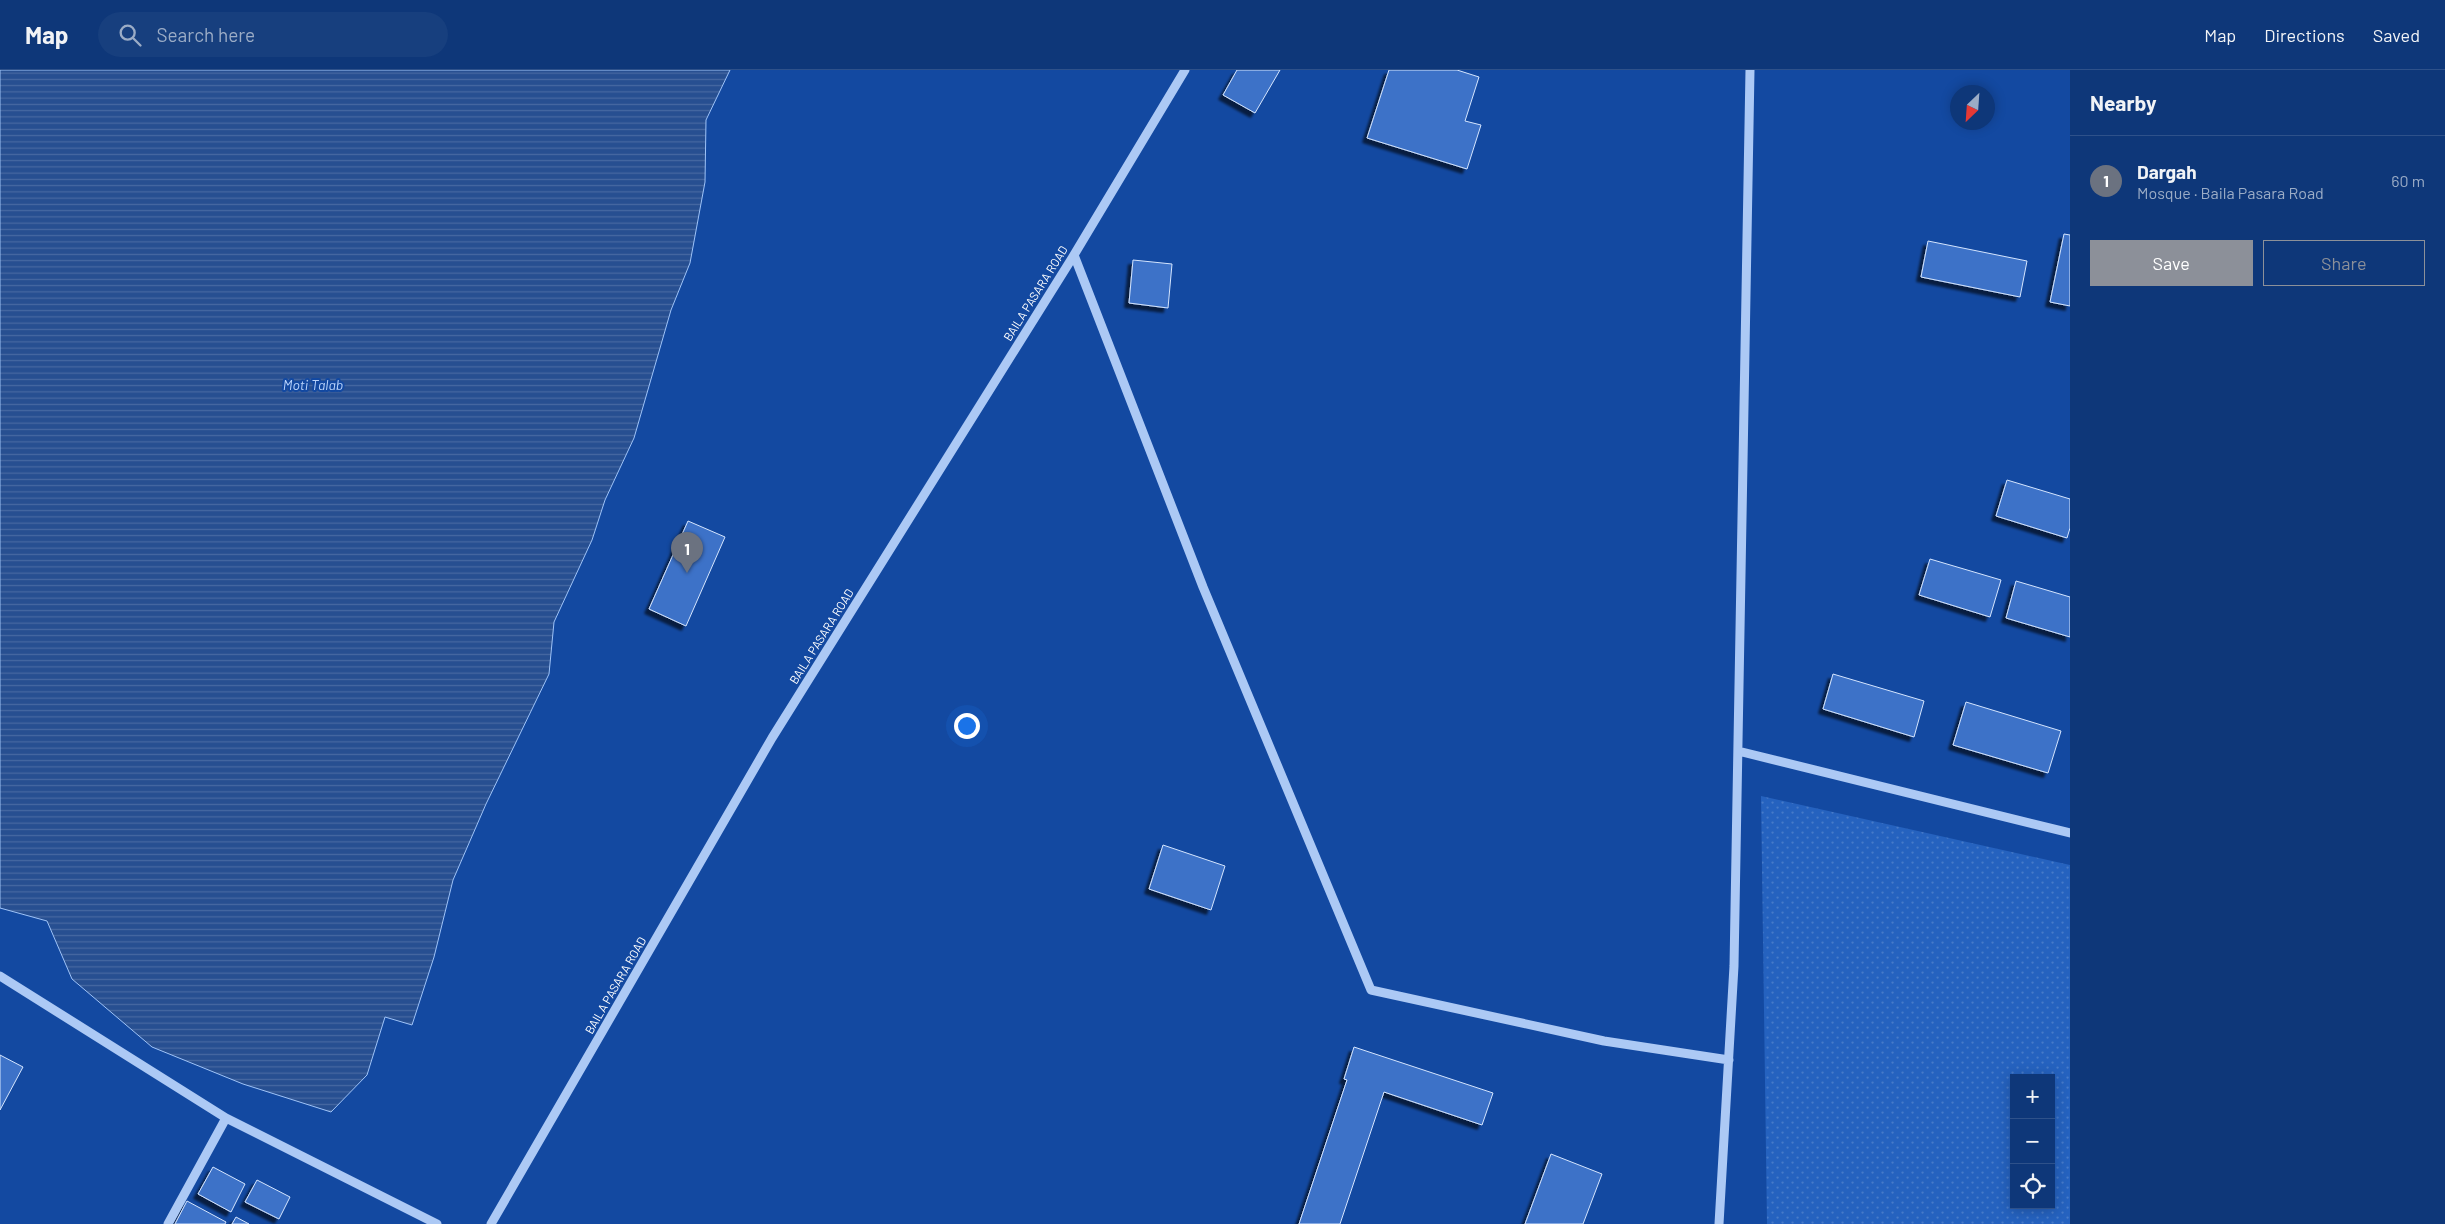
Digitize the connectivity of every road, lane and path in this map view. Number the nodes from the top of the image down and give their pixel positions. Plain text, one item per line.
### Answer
1 (1185, 70) edge
2 (1750, 70) edge
3 (1074, 255) junction
4 (1738, 751) junction
5 (2070, 833) edge
6 (0, 976) edge
7 (1728, 1060) junction
8 (226, 1118) junction
9 (168, 1224) edge
10 (437, 1224) edge
11 (492, 1224) edge
12 (1719, 1224) edge

1 - 3 street, BAILA PASARA ROAD
2 - 4 street
3 - 7 street
3 - 11 street, BAILA PASARA ROAD
4 - 5 street
4 - 7 street
6 - 8 street
7 - 12 street
8 - 9 street
8 - 10 street

